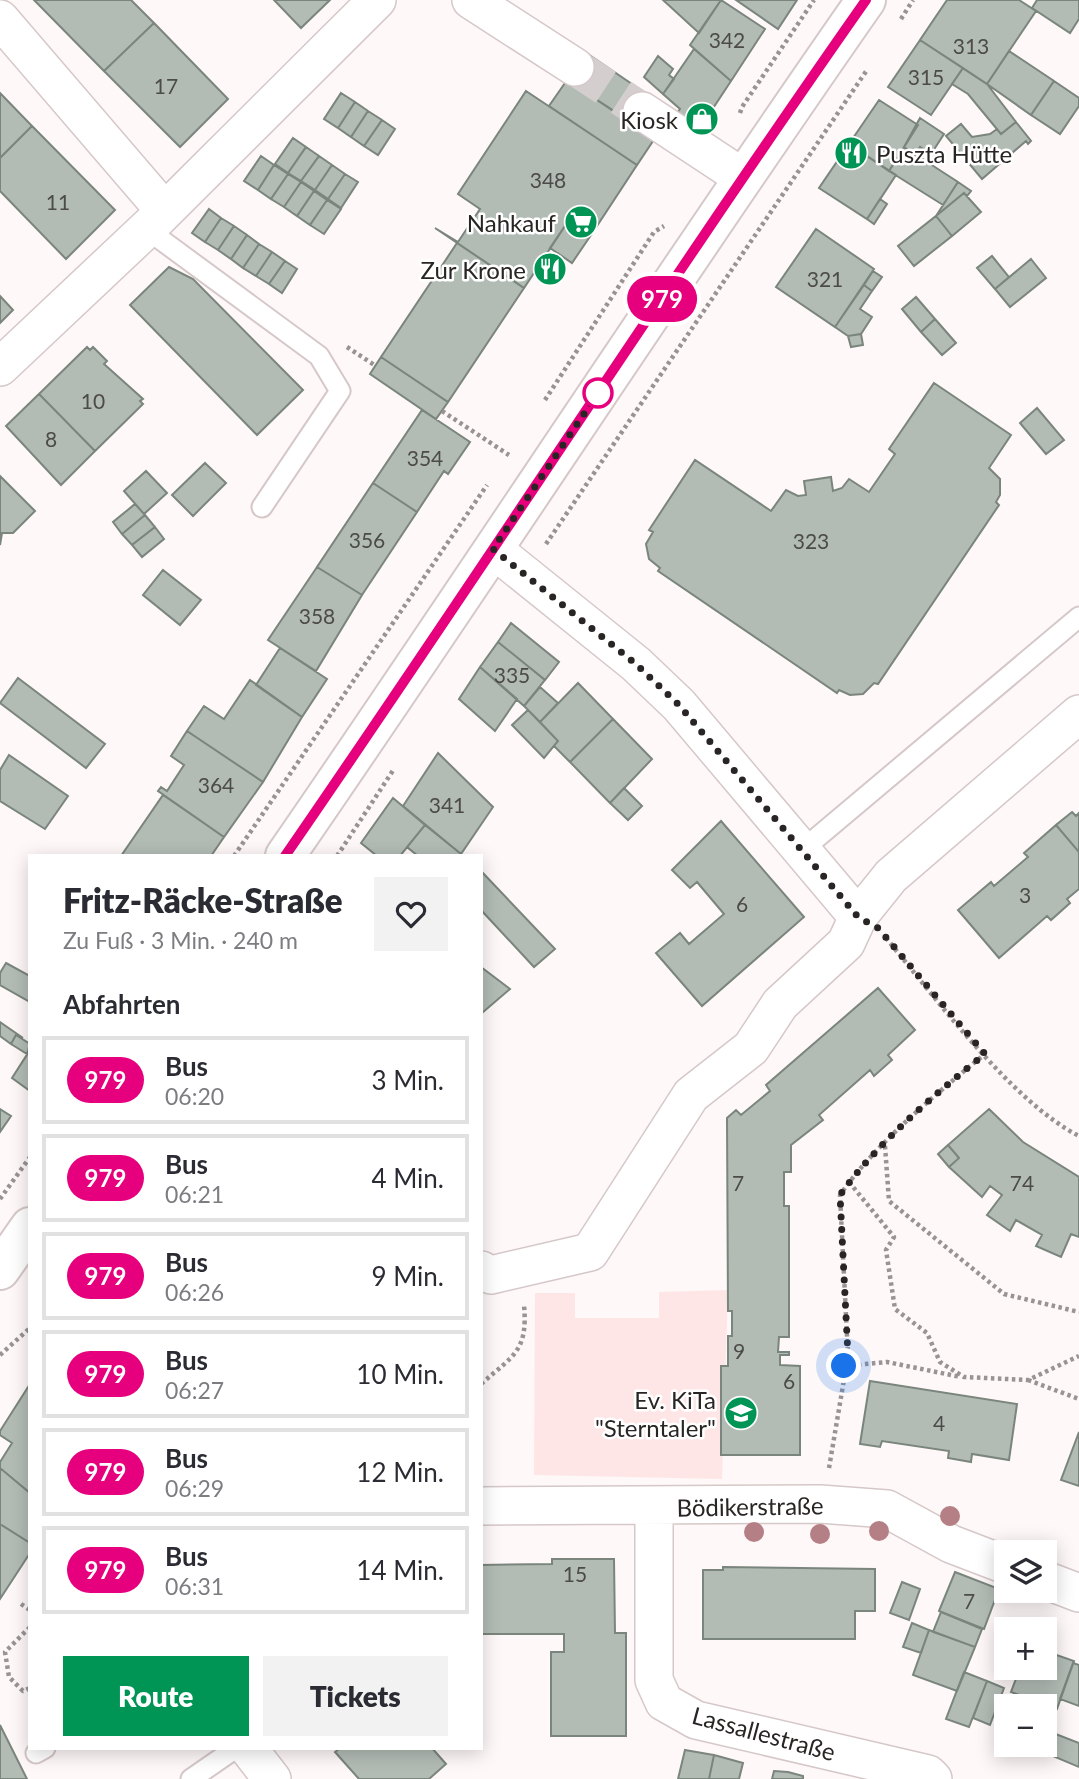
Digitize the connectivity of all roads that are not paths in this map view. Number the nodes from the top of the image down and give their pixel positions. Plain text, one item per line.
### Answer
1 (377, 0) edge
2 (471, 0) edge
3 (866, 0) edge
4 (0, 19) edge
5 (575, 66) tunnel mouth
6 (642, 111) tunnel mouth
7 (742, 177) junction
8 (156, 218) junction
9 (0, 367) edge
10 (262, 507) dead end
11 (493, 549) junction
12 (1079, 617) edge
13 (1079, 714) edge
14 (801, 851) junction
15 (286, 854) edge
16 (858, 917) junction
17 (28, 1230) edge
18 (0, 1270) edge
19 (483, 1271) edge
20 (483, 1506) edge
21 (654, 1507) junction
22 (994, 1560) edge
23 (1057, 1585) edge
24 (1079, 1593) edge
25 (233, 1750) edge
26 (250, 1750) edge
27 (191, 1779) edge
28 (272, 1779) edge
29 (933, 1779) edge

1 - 8 street
2 - 5 street
3 - 7 street
4 - 8 street
6 - 7 street
7 - 11 street
8 - 9 street
8 - 10 lane
11 - 14 street
11 - 15 street
12 - 14 lane
13 - 16 street
14 - 16 street
16 - 19 street
17 - 18 street
20 - 21 street, Bödikerstraße
21 - 22 street, Bödikerstraße
21 - 29 street, Lassallestraße
23 - 24 street
25 - 27 lane
26 - 28 street

